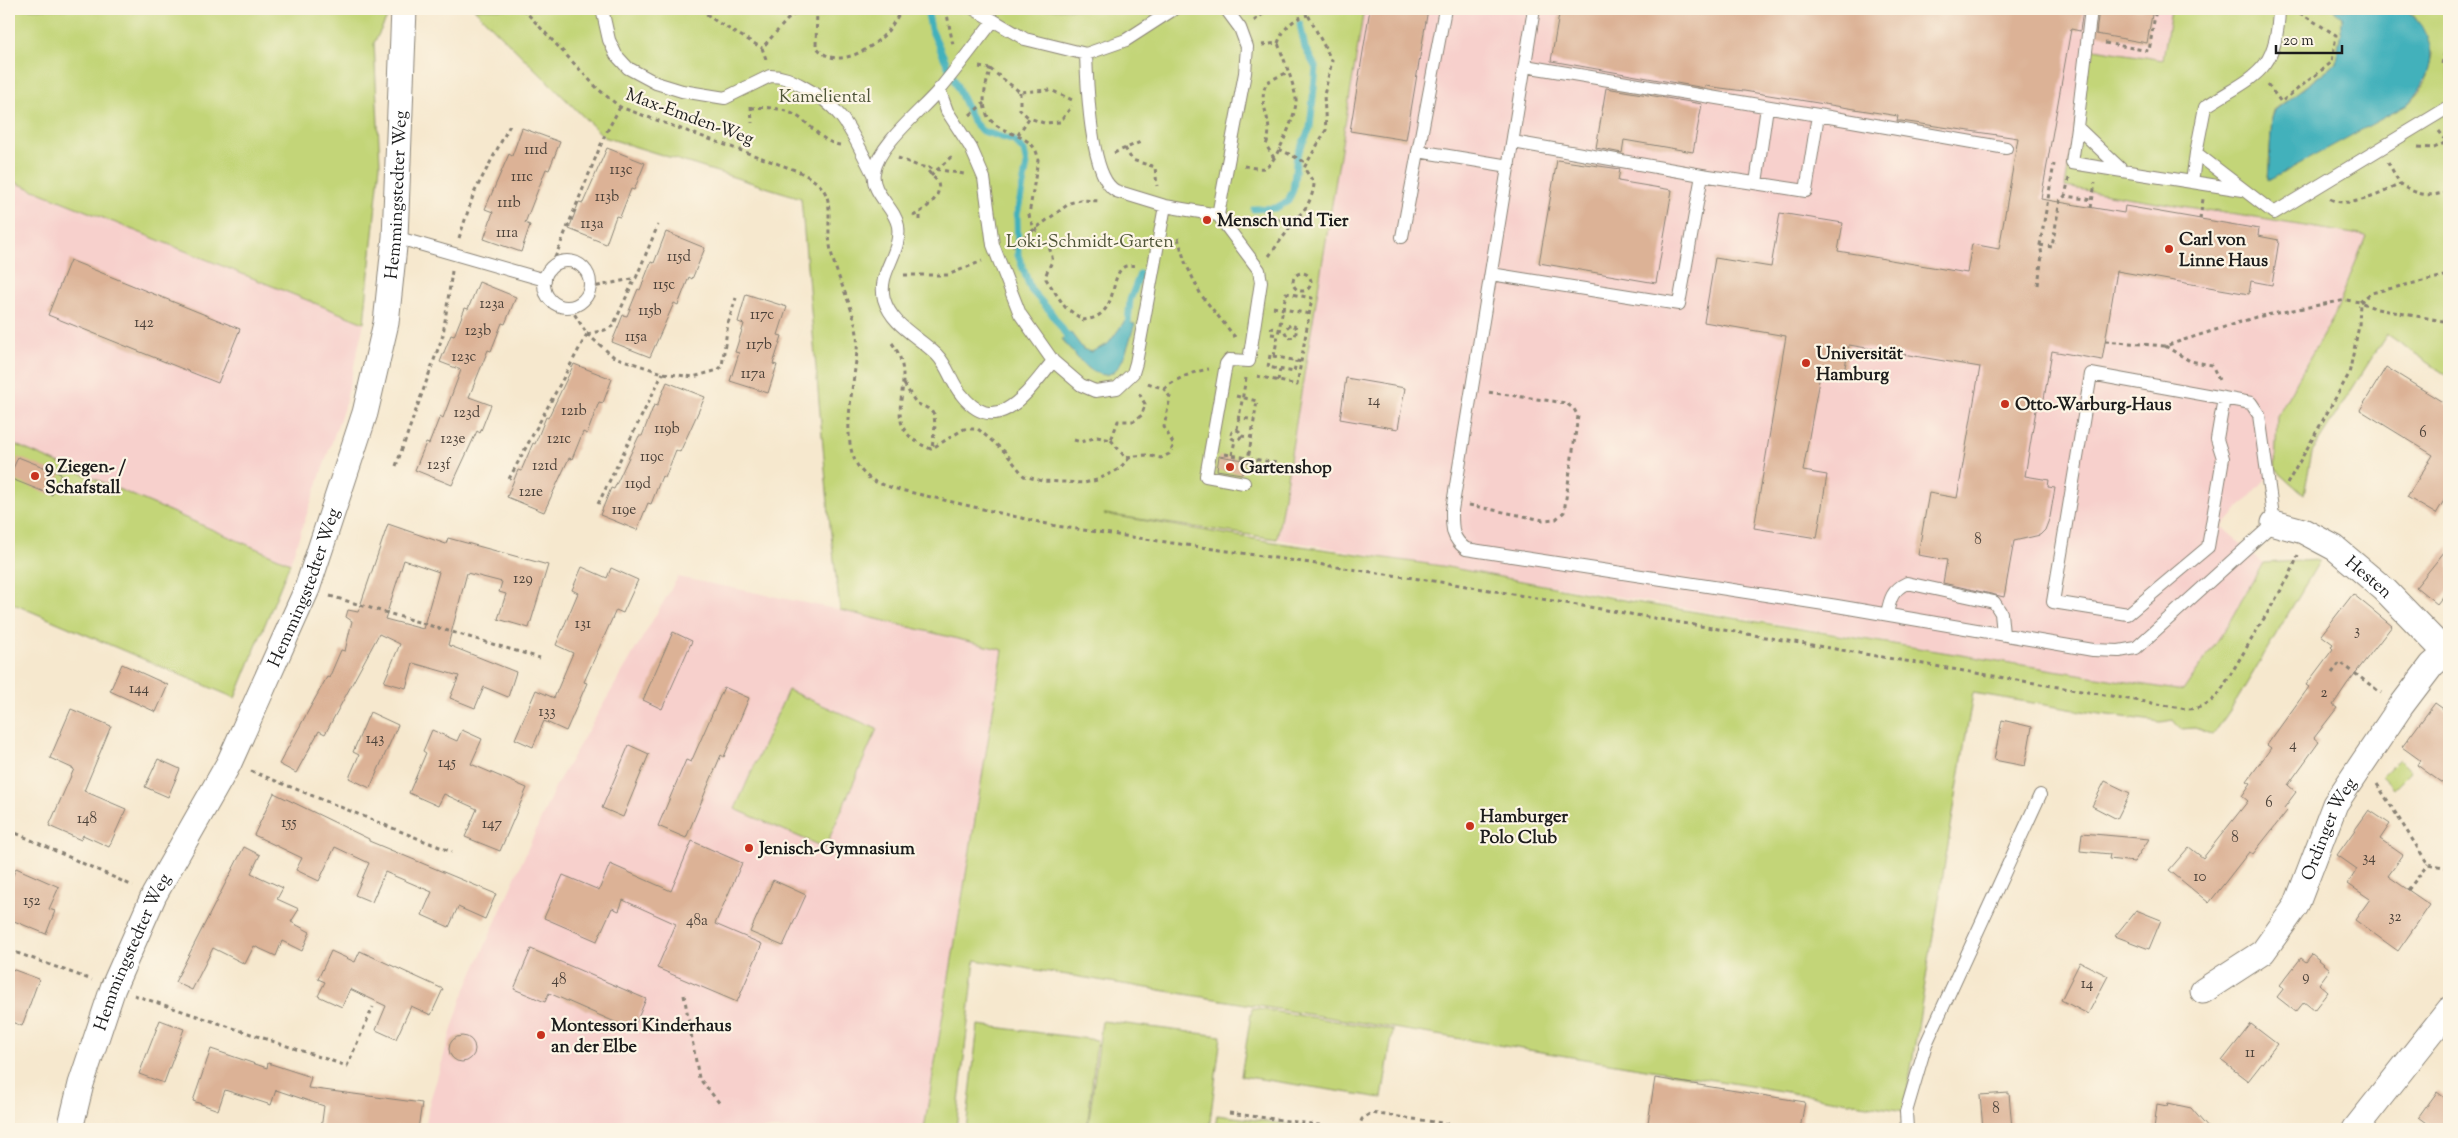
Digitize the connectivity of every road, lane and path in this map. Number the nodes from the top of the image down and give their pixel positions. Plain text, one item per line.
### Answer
1 (404, 9) edge
2 (523, 9) edge
3 (602, 9) edge
4 (700, 9) edge
5 (801, 9) edge
6 (817, 9) edge
7 (902, 9) edge
8 (946, 9) edge
9 (974, 9) edge
10 (1174, 9) edge
11 (1226, 9) edge
12 (1305, 9) edge
13 (1444, 9) edge
14 (1534, 9) edge
15 (2092, 9) edge
16 (2156, 9) edge
17 (2279, 9) edge
18 (2293, 9) edge
19 (1308, 15) junction
20 (993, 21) junction
21 (2448, 26) dead end
22 (2087, 39) junction
23 (2448, 42) edge
24 (1278, 43) junction
25 (1272, 44) dead end
26 (762, 48) junction
27 (1086, 54) junction
28 (960, 62) junction
29 (2442, 64) dead end
30 (1525, 66) junction
31 (990, 69) junction
32 (1288, 72) junction
33 (770, 76) junction
34 (940, 88) junction
35 (1020, 92) junction
36 (985, 102) junction
37 (2281, 102) dead end
38 (620, 107) junction
39 (1766, 107) junction
40 (2449, 107) edge
41 (751, 108) dead end
42 (974, 111) dead end
43 (1818, 115) junction
44 (1029, 118) junction
45 (510, 124) dead end
46 (2077, 127) junction
47 (2406, 133) junction
48 (1018, 135) junction
49 (966, 140) junction
50 (1143, 141) dead end
51 (2449, 141) edge
52 (1513, 142) junction
53 (858, 146) junction
54 (1125, 148) junction
55 (2006, 148) dead end
56 (2381, 148) junction
57 (1279, 149) junction
58 (884, 151) junction
59 (1418, 151) junction
60 (2196, 152) junction
61 (1274, 158) junction
62 (1099, 160) junction
63 (1306, 162) junction
64 (2054, 162) dead end
65 (2072, 162) junction
66 (1228, 164) junction
67 (1509, 166) junction
68 (926, 167) junction
69 (939, 169) junction
70 (2122, 170) junction
71 (873, 174) junction
72 (931, 176) junction
73 (1702, 176) junction
74 (984, 178) junction
75 (2192, 182) junction
76 (1756, 183) junction
77 (821, 184) dead end
78 (2400, 184) junction
79 (1108, 185) junction
80 (1165, 188) dead end
81 (2316, 188) junction
82 (2246, 191) junction
83 (2449, 191) edge
84 (2066, 196) junction
85 (928, 206) dead end
86 (1165, 206) junction
87 (2202, 206) dead end
88 (2092, 208) dead end
89 (920, 212) dead end
90 (1218, 215) junction
91 (1269, 215) dead end
92 (1299, 216) junction
93 (2200, 219) dead end
94 (920, 220) dead end
95 (658, 225) dead end
96 (1034, 227) junction
97 (395, 237) junction
98 (1402, 237) dead end
99 (1018, 241) dead end
100 (2040, 245) junction
101 (454, 252) junction
102 (998, 255) junction
103 (1185, 262) dead end
104 (551, 267) junction
105 (1122, 269) dead end
106 (1259, 270) junction
107 (886, 274) junction
108 (1491, 274) junction
109 (2449, 275) edge
110 (636, 278) junction
111 (544, 280) junction
112 (2038, 284) dead end
113 (589, 288) junction
114 (1300, 291) junction
115 (1299, 295) junction
116 (736, 298) dead end
117 (2360, 302) junction
118 (570, 307) junction
119 (1271, 307) dead end
120 (1283, 309) junction
121 (1310, 314) junction
122 (2449, 322) edge
123 (896, 323) junction
124 (1260, 329) junction
125 (1279, 329) junction
126 (1284, 330) junction
127 (587, 334) junction
128 (1278, 336) junction
129 (2105, 341) dead end
130 (1252, 344) junction
131 (2165, 346) junction
132 (1262, 354) dead end
133 (1272, 356) junction
134 (1053, 361) junction
135 (1296, 361) junction
136 (1302, 362) junction
137 (2212, 365) dead end
138 (1280, 369) junction
139 (1258, 371) dead end
140 (663, 372) junction
141 (1188, 374) dead end
142 (1278, 381) junction
143 (904, 382) junction
144 (1144, 382) dead end
145 (1472, 390) junction
146 (1229, 395) dead end
147 (1242, 398) junction
148 (2224, 398) junction
149 (1232, 416) dead end
150 (1239, 417) junction
151 (1254, 420) junction
152 (1237, 429) junction
153 (1241, 436) junction
154 (1251, 438) junction
155 (1074, 440) dead end
156 (1111, 440) junction
157 (1235, 440) junction
158 (932, 449) junction
159 (1210, 452) junction
160 (1232, 455) junction
161 (1130, 457) junction
162 (1248, 458) junction
163 (1276, 463) dead end
164 (396, 466) dead end
165 (508, 479) dead end
166 (1244, 483) dead end
167 (2286, 486) dead end
168 (1453, 502) junction
169 (598, 504) dead end
170 (2274, 523) junction
171 (306, 589) junction
172 (1887, 614) junction
173 (2003, 634) junction
174 (2448, 654) edge
175 (540, 658) dead end
176 (2332, 672) dead end
177 (2401, 706) junction
178 (229, 762) junction
179 (2377, 784) dead end
180 (2040, 795) dead end
181 (9, 830) edge
182 (452, 852) dead end
183 (2428, 864) junction
184 (2449, 868) edge
185 (2408, 890) dead end
186 (154, 895) junction
187 (9, 950) edge
188 (113, 988) junction
189 (2203, 991) dead end
190 (684, 995) dead end
191 (373, 1007) dead end
192 (2449, 1010) edge
193 (721, 1105) dead end
194 (1229, 1113) dead end
195 (70, 1129) edge
196 (1349, 1129) edge
197 (1358, 1129) edge
198 (1466, 1129) edge
199 (1907, 1129) edge
200 (2355, 1129) edge

1 - 97 street, Hemmingstedter Weg
2 - 38 path, Max-Emden-Weg
3 - 33 lane
4 - 26 path
5 - 26 path
6 - 7 path
8 - 28 path
9 - 20 lane
10 - 27 lane
11 - 66 lane
12 - 19 path
13 - 59 lane
14 - 30 lane
15 - 22 lane
16 - 22 path
17 - 60 lane
18 - 37 path
19 - 24 path
19 - 63 path
20 - 27 lane
20 - 28 lane
21 - 23 path
22 - 46 lane
23 - 29 path
24 - 25 path
24 - 32 path
26 - 33 path
27 - 62 lane
28 - 31 path
28 - 34 lane
30 - 39 lane
30 - 52 lane
31 - 35 path
31 - 36 path
32 - 57 path
32 - 61 path
33 - 53 lane
34 - 49 lane
34 - 58 lane
35 - 44 path
35 - 44 path
36 - 42 path
36 - 48 path
38 - 77 path, Max-Emden-Weg
38 - 104 path
39 - 43 lane
39 - 76 lane
40 - 47 lane
41 - 53 path
43 - 55 lane
43 - 76 lane
44 - 48 path
45 - 101 path
46 - 65 lane
46 - 70 lane
47 - 51 path
47 - 56 lane
48 - 96 path
49 - 69 path
49 - 74 lane
50 - 54 path
52 - 67 lane
52 - 73 lane
53 - 58 lane
53 - 71 lane
54 - 62 path
54 - 80 path
56 - 78 path
56 - 81 lane
57 - 61 path
57 - 63 path
58 - 68 path
58 - 71 lane
59 - 67 lane
59 - 98 lane
60 - 75 lane
60 - 82 lane
61 - 66 path
62 - 79 lane
63 - 92 path
64 - 100 path
65 - 70 lane
65 - 84 path
66 - 90 lane
67 - 108 lane
68 - 69 path
68 - 72 path
69 - 72 path
69 - 74 path
70 - 75 lane
71 - 107 lane
72 - 85 path
73 - 76 lane
73 - 108 lane
74 - 102 lane
75 - 82 lane
78 - 81 path
78 - 83 path
79 - 86 lane
79 - 96 path
81 - 82 lane
84 - 88 path
84 - 100 path
86 - 90 lane
86 - 134 lane
87 - 93 path
89 - 94 path
90 - 106 lane
91 - 92 path
92 - 106 path
95 - 110 path
96 - 99 path
96 - 105 path
97 - 101 lane
97 - 171 street, Hemmingstedter Weg
100 - 112 path
101 - 111 lane
101 - 164 path
102 - 107 path
102 - 134 lane
103 - 130 path
104 - 111 lane
104 - 113 lane
106 - 124 lane
107 - 123 lane
108 - 145 lane
109 - 117 path
110 - 113 path
110 - 127 path
111 - 118 lane
113 - 118 lane
114 - 114 path
114 - 115 path
115 - 120 path
115 - 121 path
116 - 140 path
117 - 122 path
117 - 131 path
117 - 167 path
118 - 127 path
119 - 120 path
120 - 121 path
120 - 125 path
121 - 136 path
123 - 134 lane
123 - 143 path
124 - 125 path
124 - 128 path
124 - 130 lane
125 - 126 path
125 - 128 path
126 - 126 path
127 - 140 path
127 - 165 path
128 - 133 path
129 - 131 path
130 - 159 lane
131 - 137 path
132 - 133 path
133 - 135 path
133 - 138 path
135 - 136 path
135 - 138 path
136 - 142 path
138 - 142 path
139 - 142 path
140 - 169 path
141 - 161 path
143 - 158 path
143 - 158 path
144 - 156 path
145 - 168 lane
145 - 168 path
146 - 147 path
147 - 150 path
147 - 151 path
148 - 148 lane
148 - 170 lane
149 - 150 path
150 - 151 path
150 - 152 path
151 - 154 path
152 - 153 path
152 - 157 path
153 - 154 path
153 - 157 path
154 - 162 path
155 - 156 path
156 - 161 path
157 - 160 path
158 - 161 path
159 - 160 path
159 - 166 lane
160 - 162 path
162 - 163 path
168 - 172 lane
170 - 173 lane
170 - 174 street, Hesten
171 - 175 path
171 - 178 street, Hemmingstedter Weg
172 - 173 lane
172 - 173 lane
174 - 177 street, Ordinger Weg
176 - 177 path
177 - 189 street, Ordinger Weg
178 - 182 path
178 - 186 street, Hemmingstedter Weg
179 - 183 path
180 - 199 lane
181 - 186 path
183 - 184 path
183 - 185 path
186 - 188 street, Hemmingstedter Weg
187 - 188 path
188 - 191 path
188 - 195 street, Hemmingstedter Weg
190 - 193 path
192 - 200 street
194 - 196 path
197 - 198 path

